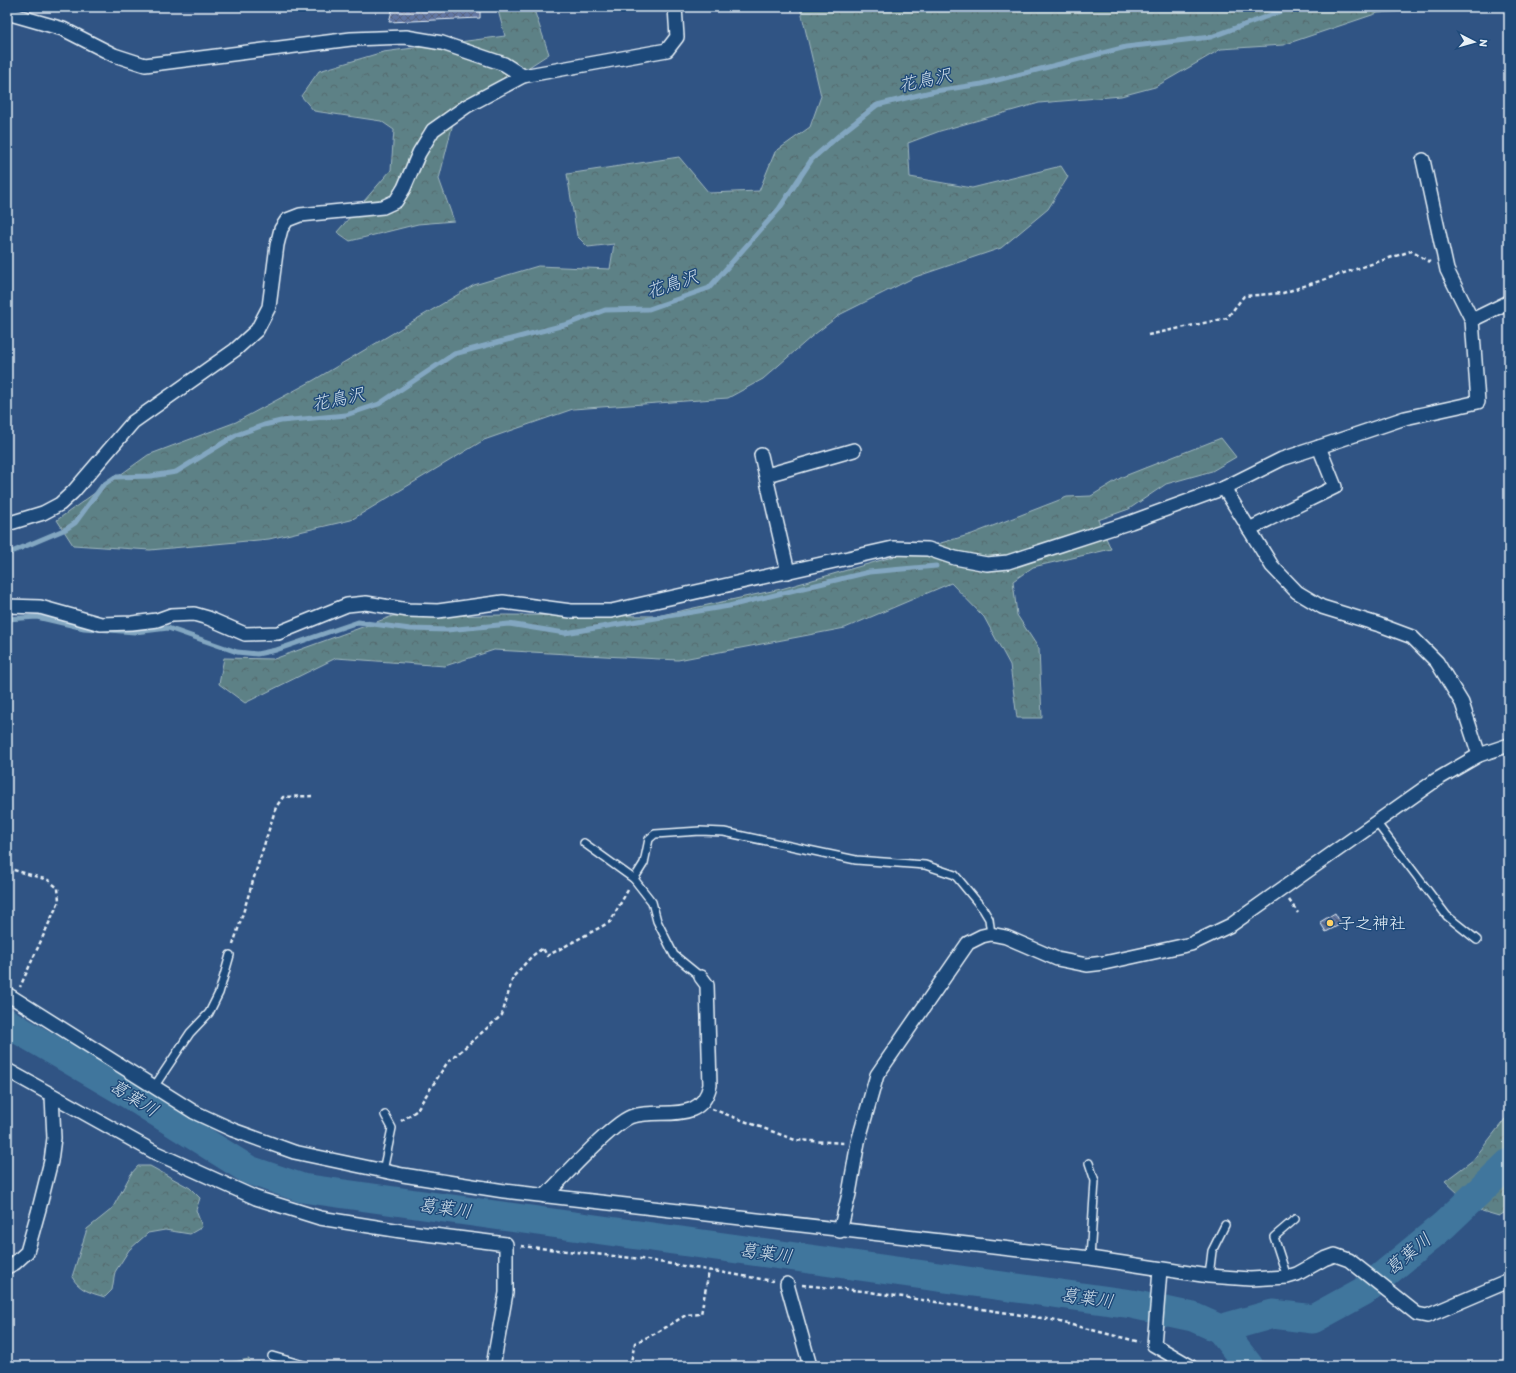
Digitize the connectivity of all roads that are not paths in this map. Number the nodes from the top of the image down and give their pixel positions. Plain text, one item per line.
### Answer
1 (675, 7) edge
2 (7, 12) edge
3 (524, 76) junction
4 (1423, 160) dead end
5 (1509, 302) edge
6 (1472, 320) junction
7 (1319, 447) junction
8 (854, 450) dead end
9 (761, 455) dead end
10 (767, 475) junction
11 (1224, 488) junction
12 (7, 524) edge
13 (1249, 529) junction
14 (788, 572) junction
15 (7, 606) edge
16 (1509, 745) edge
17 (1479, 755) junction
18 (1376, 822) junction
19 (584, 843) dead end
20 (634, 879) junction
21 (991, 934) junction
22 (1477, 940) dead end
23 (230, 955) road end
24 (701, 977) joint
25 (11, 996) edge
26 (7, 1070) edge
27 (154, 1087) junction
28 (52, 1096) junction
29 (385, 1115) dead end
30 (1089, 1163) dead end
31 (383, 1171) junction
32 (545, 1196) junction
33 (1295, 1219) dead end
34 (1225, 1225) dead end
35 (840, 1230) junction
36 (1090, 1258) junction
37 (7, 1266) edge
38 (1160, 1274) junction
39 (1209, 1276) junction
40 (1287, 1277) junction
41 (1509, 1281) edge
42 (787, 1284) road end
43 (272, 1356) dead end
44 (307, 1366) edge
45 (493, 1366) edge
46 (810, 1366) edge
47 (1190, 1366) edge

1 - 3 street
2 - 3 street
3 - 12 street
4 - 6 street
5 - 6 street
6 - 7 street
7 - 11 street
7 - 13 street
8 - 10 street
9 - 10 street
10 - 14 street
11 - 13 street
11 - 14 street
13 - 17 street
14 - 15 street
16 - 17 street
17 - 18 street
18 - 21 street
18 - 22 lane
19 - 20 lane
20 - 21 lane
20 - 24 lane
21 - 35 street
23 - 27 lane
24 - 32 street
25 - 27 street
26 - 28 street
27 - 31 street
28 - 37 street
28 - 45 street
29 - 31 lane
30 - 36 lane
31 - 32 street
32 - 35 street
33 - 40 lane
34 - 39 lane
35 - 36 street
36 - 38 street
38 - 39 street
38 - 47 street
39 - 40 street
40 - 41 street
42 - 46 street
43 - 44 lane

